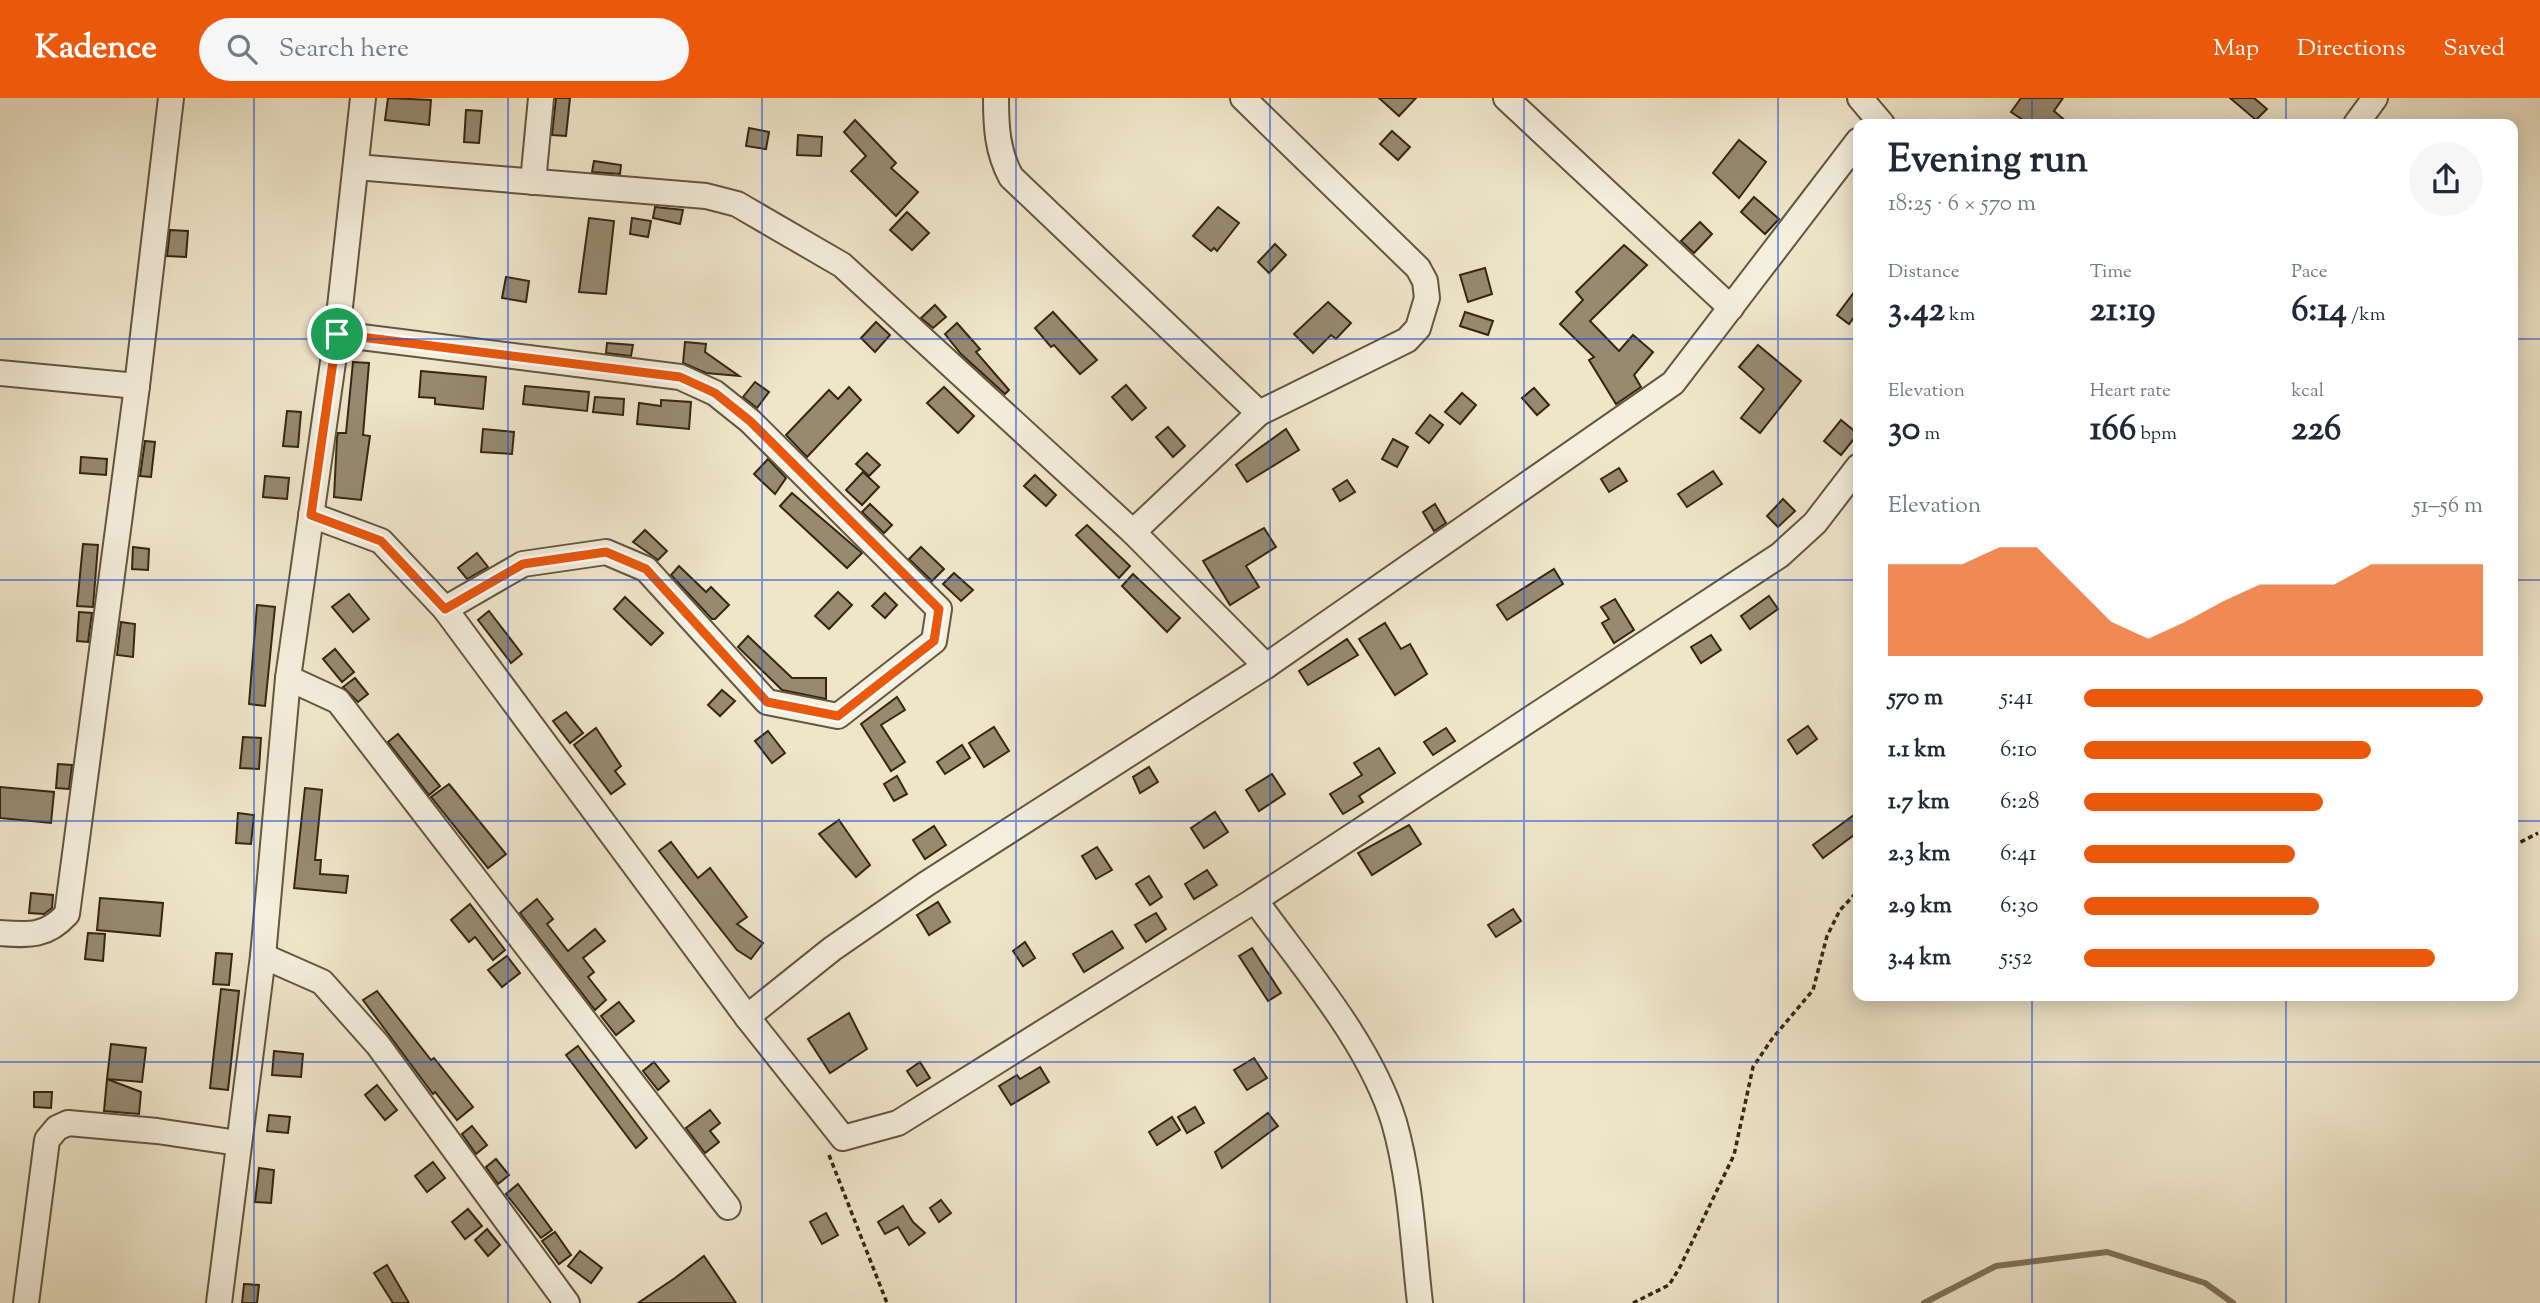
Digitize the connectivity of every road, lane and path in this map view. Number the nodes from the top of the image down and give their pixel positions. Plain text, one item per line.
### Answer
1 (171, 98) edge
2 (363, 98) edge
3 (541, 98) edge
4 (996, 98) edge
5 (1243, 98) edge
6 (1506, 98) edge
7 (1860, 98) edge
8 (2375, 98) edge
9 (1874, 119) edge
10 (2360, 119) edge
11 (1853, 148) edge
12 (356, 167) junction
13 (533, 182) junction
14 (1731, 308) junction
15 (337, 334) junction
16 (0, 373) edge
17 (137, 386) junction
18 (1259, 413) junction
19 (1853, 473) edge
20 (311, 515) junction
21 (1133, 531) junction
22 (445, 609) junction
23 (1266, 666) junction
24 (288, 678) junction
25 (2538, 833) dead end
26 (2518, 843) edge
27 (1853, 896) edge
28 (1255, 900) junction
29 (0, 933) edge
30 (263, 956) junction
31 (747, 1017) junction
32 (238, 1143) junction
33 (825, 1146) dead end
34 (728, 1207) dead end
35 (26, 1303) edge
36 (219, 1303) edge
37 (567, 1303) edge
38 (887, 1303) edge
39 (1420, 1303) edge
40 (1633, 1303) edge

1 - 17 street
2 - 12 street
3 - 13 street
4 - 18 street
5 - 18 street
6 - 14 street
7 - 9 street
8 - 10 street
11 - 14 street
12 - 13 street
12 - 15 street
13 - 21 street
14 - 23 street
15 - 20 street
15 - 22 street
16 - 17 street
17 - 29 street
18 - 21 street
19 - 28 street
20 - 22 street
20 - 24 street
21 - 23 street
22 - 31 street
23 - 31 street
24 - 30 street
24 - 34 street
25 - 26 path
27 - 40 path
28 - 31 street
28 - 39 street
30 - 32 street
30 - 37 street
32 - 35 street
32 - 36 street
33 - 38 path

